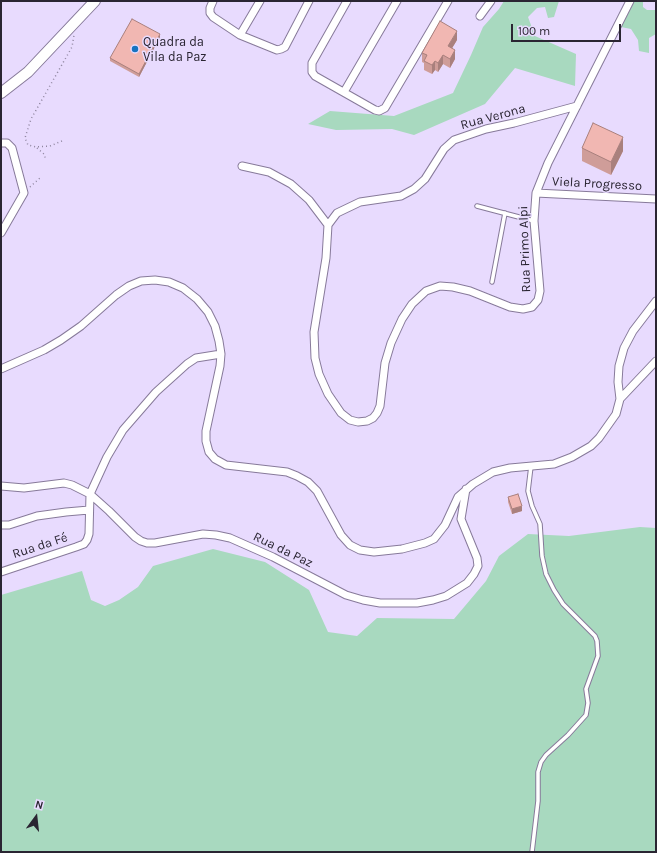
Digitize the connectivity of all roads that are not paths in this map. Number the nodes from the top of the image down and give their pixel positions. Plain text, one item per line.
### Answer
1 (95, 1) edge
2 (213, 1) edge
3 (260, 1) edge
4 (309, 1) edge
5 (347, 1) edge
6 (396, 1) edge
7 (491, 1) edge
8 (630, 1) edge
9 (444, 2) edge
10 (480, 16) dead end
11 (240, 35) junction
12 (344, 92) junction
13 (1, 93) edge
14 (577, 106) junction
15 (1, 143) edge
16 (242, 166) dead end
17 (536, 193) junction
18 (656, 199) edge
19 (477, 206) dead end
20 (505, 213) junction
21 (534, 220) junction
22 (328, 225) junction
23 (1, 233) edge
24 (492, 282) dead end
25 (656, 301) edge
26 (221, 354) junction
27 (656, 361) edge
28 (1, 369) edge
29 (620, 400) junction
30 (531, 466) junction
31 (1, 486) edge
32 (466, 489) junction
33 (90, 494) junction
34 (89, 510) junction
35 (1, 525) edge
36 (1, 572) edge
37 (532, 852) edge

1 - 13 street
2 - 11 street
3 - 11 street
4 - 11 street
5 - 12 street
6 - 12 street
7 - 10 street
8 - 14 street, Rua Primo Alpi
9 - 12 street
14 - 17 street, Rua Primo Alpi
14 - 22 street, Rua Verona
15 - 23 street
16 - 22 street
17 - 18 street, Viela Progresso
17 - 21 street, Rua Primo Alpi
19 - 20 lane
20 - 21 lane
20 - 24 lane
21 - 22 street, Rua Primo Alpi
25 - 29 street
26 - 28 street
26 - 32 street
26 - 33 street
27 - 29 street
29 - 30 street
30 - 32 street
30 - 37 lane
31 - 33 street, Rua da Paz
32 - 33 street, Rua da Paz
33 - 34 street, Rua da Fé
34 - 35 street
34 - 36 street, Rua da Fé

